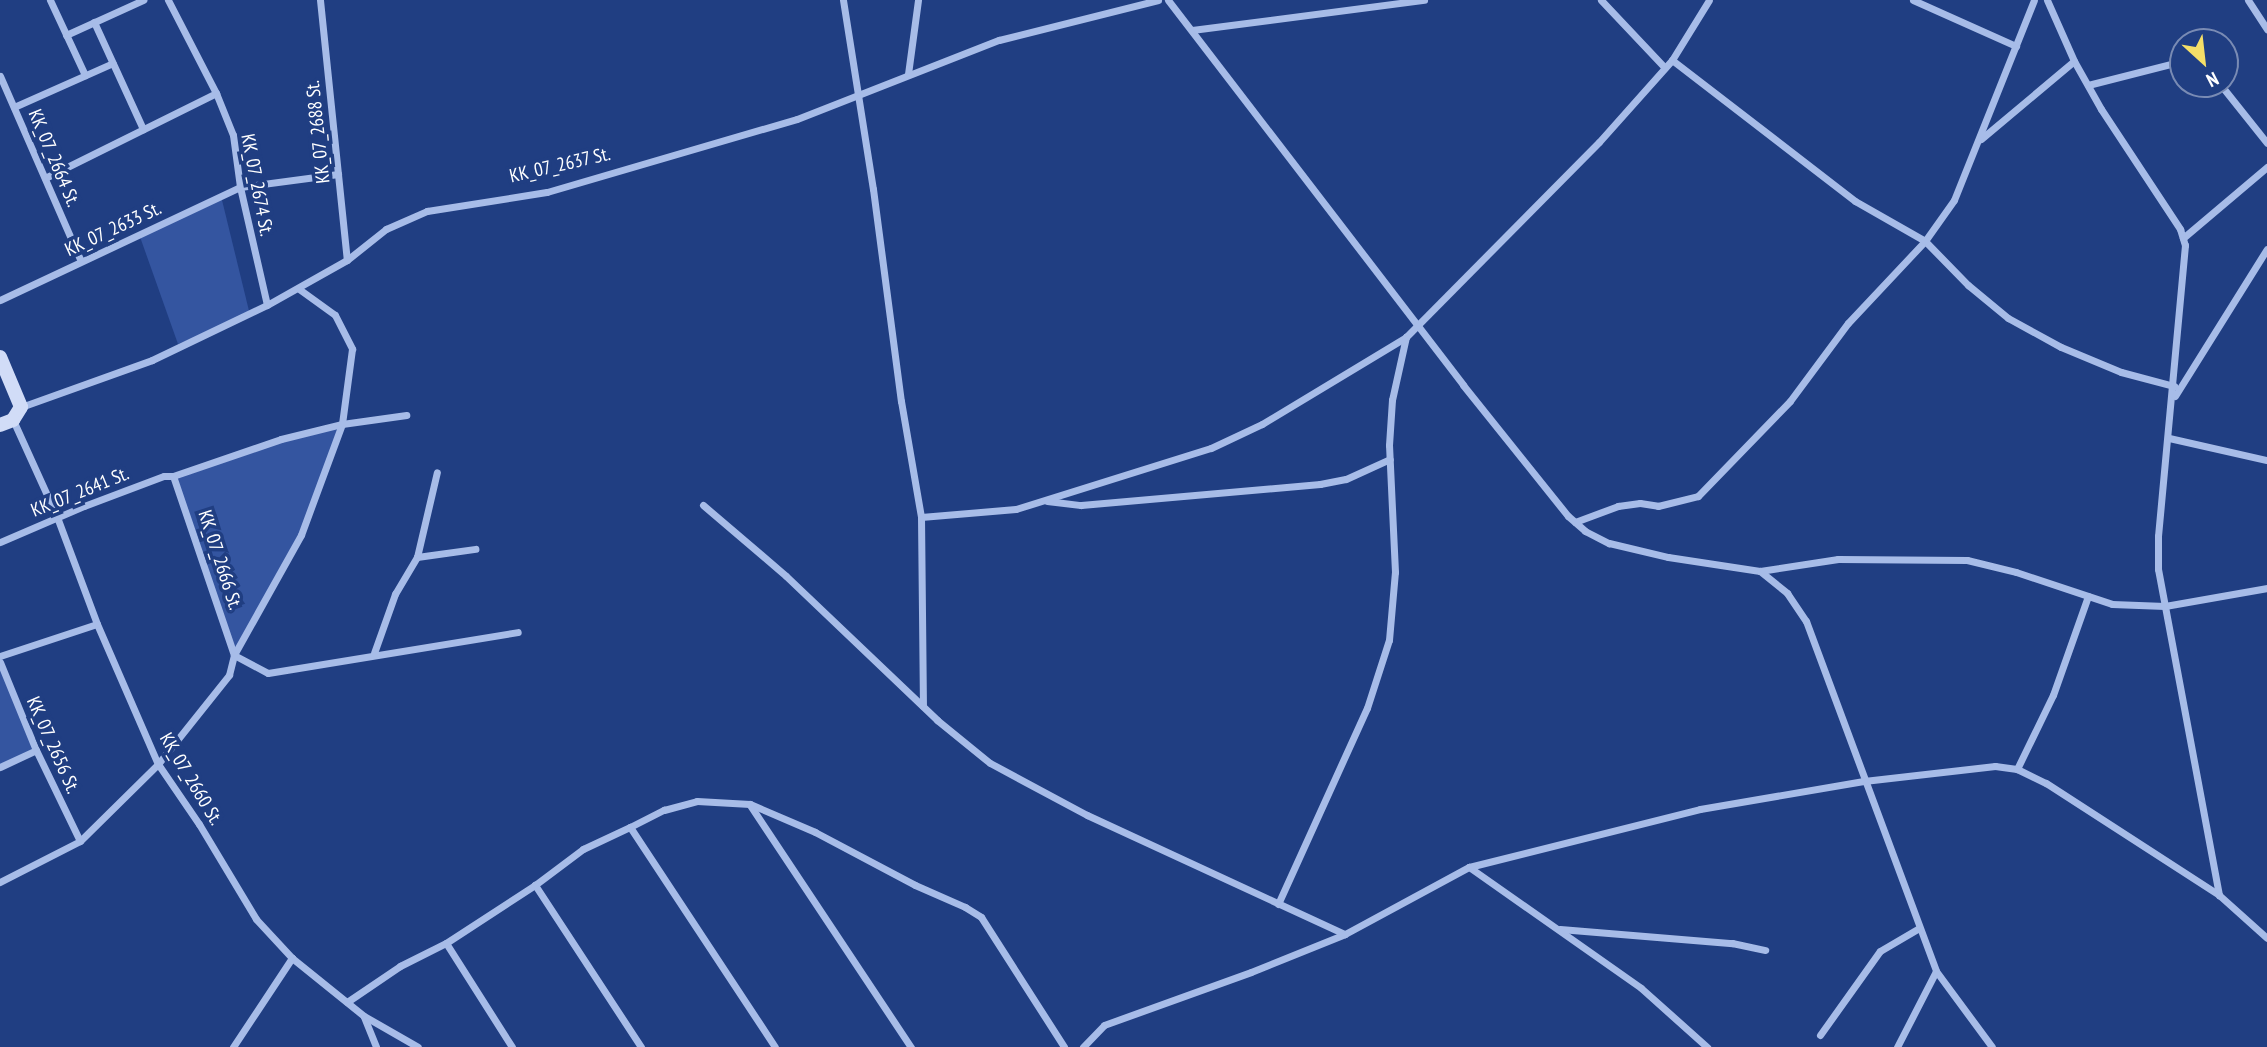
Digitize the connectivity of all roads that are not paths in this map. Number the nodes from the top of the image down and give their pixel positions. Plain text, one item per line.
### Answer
1 (50, 0) edge
2 (143, 0) edge
3 (168, 0) edge
4 (320, 0) edge
5 (843, 0) edge
6 (918, 0) edge
7 (1158, 0) edge
8 (1168, 0) edge
9 (1424, 0) edge
10 (1601, 0) edge
11 (1709, 0) edge
12 (1913, 0) edge
13 (2034, 0) edge
14 (2048, 0) edge
15 (2248, 0) edge
16 (94, 22) junction
17 (2267, 29) edge
18 (1192, 30) junction
19 (66, 35) junction
20 (2016, 46) junction
21 (1672, 60) junction
22 (2074, 61) junction
23 (113, 63) junction
24 (2169, 65) edge
25 (1665, 68) junction
26 (908, 74) junction
27 (85, 75) junction
28 (0, 76) edge
29 (2088, 85) junction
30 (216, 93) junction
31 (856, 95) junction
32 (2231, 98) edge
33 (14, 107) junction
34 (143, 129) junction
35 (1979, 141) junction
36 (2267, 143) edge
37 (2267, 167) edge
38 (338, 174) junction
39 (45, 178) junction
40 (240, 187) junction
41 (2183, 237) junction
42 (1925, 241) junction
43 (2267, 249) edge
44 (347, 260) junction
45 (80, 261) junction
46 (299, 289) junction
47 (0, 300) edge
48 (267, 305) junction
49 (1418, 326) junction
50 (1406, 337) junction
51 (0, 357) edge
52 (2174, 386) junction
53 (2173, 399) junction
54 (406, 415) dead end
55 (11, 417) edge
56 (342, 424) junction
57 (2169, 438) junction
58 (1390, 459) junction
59 (2267, 460) edge
60 (437, 472) dead end
61 (173, 476) junction
62 (1043, 501) junction
63 (703, 505) dead end
64 (57, 517) junction
65 (921, 517) junction
66 (1575, 522) junction
67 (0, 542) edge
68 (475, 548) dead end
69 (416, 557) junction
70 (1760, 571) junction
71 (2267, 588) edge
72 (2088, 596) junction
73 (2165, 607) junction
74 (97, 624) junction
75 (518, 632) dead end
76 (374, 653) junction
77 (234, 654) junction
78 (0, 656) edge
79 (0, 662) edge
80 (923, 706) junction
81 (36, 750) junction
82 (159, 764) junction
83 (0, 767) edge
84 (2017, 769) junction
85 (1864, 781) junction
86 (750, 804) junction
87 (630, 827) junction
88 (80, 841) junction
89 (1469, 867) junction
90 (0, 881) edge
91 (535, 885) junction
92 (2219, 895) junction
93 (1278, 904) junction
94 (1919, 928) junction
95 (1559, 929) junction
96 (1345, 934) junction
97 (2267, 937) edge
98 (446, 943) junction
99 (1765, 950) dead end
100 (292, 958) junction
101 (1936, 971) junction
102 (347, 1002) junction
103 (364, 1016) junction
104 (1820, 1035) dead end
105 (233, 1047) edge
106 (376, 1047) edge
107 (418, 1047) edge
108 (512, 1047) edge
109 (641, 1047) edge
110 (775, 1047) edge
111 (911, 1047) edge
112 (1064, 1047) edge
113 (1083, 1047) edge
114 (1707, 1047) edge
115 (1897, 1047) edge
116 (1992, 1047) edge

1 - 19 street
2 - 16 street
3 - 30 street, KK_07_2674 St.
4 - 38 street, KK_07_2688 St.
5 - 31 street
6 - 26 street
7 - 26 street, KK_07_2637 St.
8 - 18 street
9 - 18 street
10 - 25 street
11 - 21 street
12 - 20 street
13 - 20 street
14 - 22 street
15 - 17 street
16 - 19 street
16 - 23 street
18 - 49 street
19 - 27 street
20 - 35 street
21 - 25 street
21 - 42 street
22 - 29 street
22 - 35 street
23 - 27 street, KK_07_2664 St.
23 - 34 street
24 - 29 street
25 - 49 street
26 - 31 street, KK_07_2637 St.
27 - 33 street, KK_07_2664 St.
28 - 33 street, KK_07_2664 St.
29 - 41 street
30 - 34 street
30 - 40 street, KK_07_2674 St.
31 - 44 street, KK_07_2637 St.
31 - 65 street
32 - 36 street
33 - 39 street, KK_07_2664 St.
34 - 39 street
35 - 42 street
37 - 41 street
38 - 40 street, KK_07_2633 St.
38 - 44 street, KK_07_2688 St.
39 - 45 street, KK_07_2664 St.
40 - 45 street, KK_07_2633 St.
40 - 48 street, KK_07_2674 St.
41 - 52 street
42 - 52 street
42 - 66 street
43 - 53 street
44 - 46 street, KK_07_2637 St.
45 - 47 street, KK_07_2633 St.
46 - 48 street, KK_07_2637 St.
46 - 56 street
48 - 55 street, KK_07_2637 St.
49 - 50 street
49 - 66 street
50 - 58 street
50 - 62 street
51 - 55 street
52 - 53 street
53 - 57 street
54 - 56 street, KK_07_2641 St.
55 - 64 street, KK_07_2660 St.
56 - 61 street, KK_07_2641 St.
56 - 77 street
57 - 59 street
57 - 73 street
58 - 62 street
58 - 93 street
60 - 69 street
61 - 64 street, KK_07_2641 St.
61 - 77 street, KK_07_2666 St.
62 - 65 street
63 - 80 street
64 - 67 street, KK_07_2641 St.
64 - 74 street, KK_07_2660 St.
65 - 80 street
66 - 70 street
68 - 69 street
69 - 76 street
70 - 72 street
70 - 85 street
71 - 73 street
72 - 73 street
72 - 84 street
73 - 92 street
74 - 78 street
74 - 82 street, KK_07_2660 St.
75 - 76 street
76 - 77 street
77 - 82 street
79 - 81 street, KK_07_2656 St.
80 - 93 street
81 - 83 street
81 - 88 street, KK_07_2656 St.
82 - 88 street
82 - 100 street, KK_07_2660 St.
84 - 85 street
84 - 92 street
85 - 89 street
85 - 94 street
86 - 87 street
86 - 111 street
86 - 112 street
87 - 91 street
87 - 110 street
88 - 90 street
89 - 95 street
89 - 96 street
91 - 98 street
91 - 109 street
92 - 97 street
93 - 96 street
94 - 101 street
94 - 104 street
95 - 99 street
95 - 114 street
96 - 113 street
98 - 102 street
98 - 108 street
100 - 102 street, KK_07_2660 St.
100 - 105 street
101 - 115 street
101 - 116 street
102 - 103 street, KK_07_2660 St.
103 - 106 street
103 - 107 street, KK_07_2660 St.

